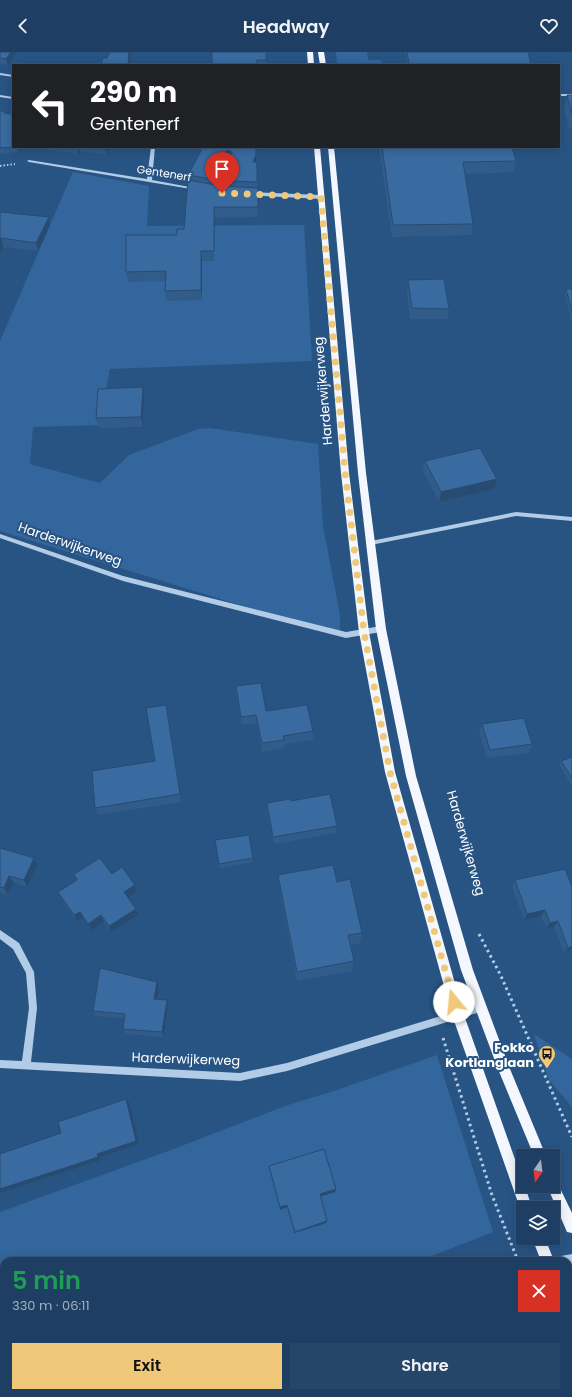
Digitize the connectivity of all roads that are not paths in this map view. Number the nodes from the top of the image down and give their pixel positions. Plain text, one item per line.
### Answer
1 (310, 52) edge
2 (321, 52) edge
3 (311, 64) edge
4 (323, 64) edge
5 (0, 74) edge
6 (12, 76) edge
7 (560, 95) edge
8 (572, 95) edge
9 (0, 96) edge
10 (12, 98) edge
11 (153, 148) edge
12 (317, 148) edge
13 (331, 148) edge
14 (29, 161) dead end
15 (229, 161) edge
16 (149, 181) junction
17 (200, 189) edge
18 (215, 192) edge
19 (222, 193) junction
20 (230, 193) edge
21 (246, 194) edge
22 (321, 197) junction
23 (572, 519) edge
24 (0, 536) edge
25 (371, 543) junction
26 (381, 629) junction
27 (364, 632) junction
28 (0, 934) edge
29 (480, 1008) junction
30 (458, 1015) junction
31 (0, 1064) edge
32 (26, 1066) junction
33 (537, 1149) edge
34 (556, 1193) edge
35 (524, 1201) edge
36 (572, 1227) edge
37 (541, 1245) edge
38 (546, 1257) edge

1 - 3 main road
2 - 4 main road
5 - 6 street
7 - 8 street
9 - 10 street
11 - 16 street
12 - 22 main road, Harderwijkerweg
13 - 25 main road
14 - 16 street, Gentenerf
15 - 19 street
16 - 17 street, Gentenerf
18 - 19 street
19 - 20 street
21 - 22 street
22 - 27 main road, Harderwijkerweg
23 - 25 street
24 - 27 street, Harderwijkerweg
25 - 26 main road
26 - 27 street, Harderwijkerweg
26 - 29 main road
27 - 30 main road, Harderwijkerweg
28 - 32 street
29 - 30 street, Harderwijkerweg
29 - 33 main road
30 - 32 street, Harderwijkerweg
30 - 35 main road, Harderwijkerweg
31 - 32 street, Harderwijkerweg
34 - 36 main road
37 - 38 main road

